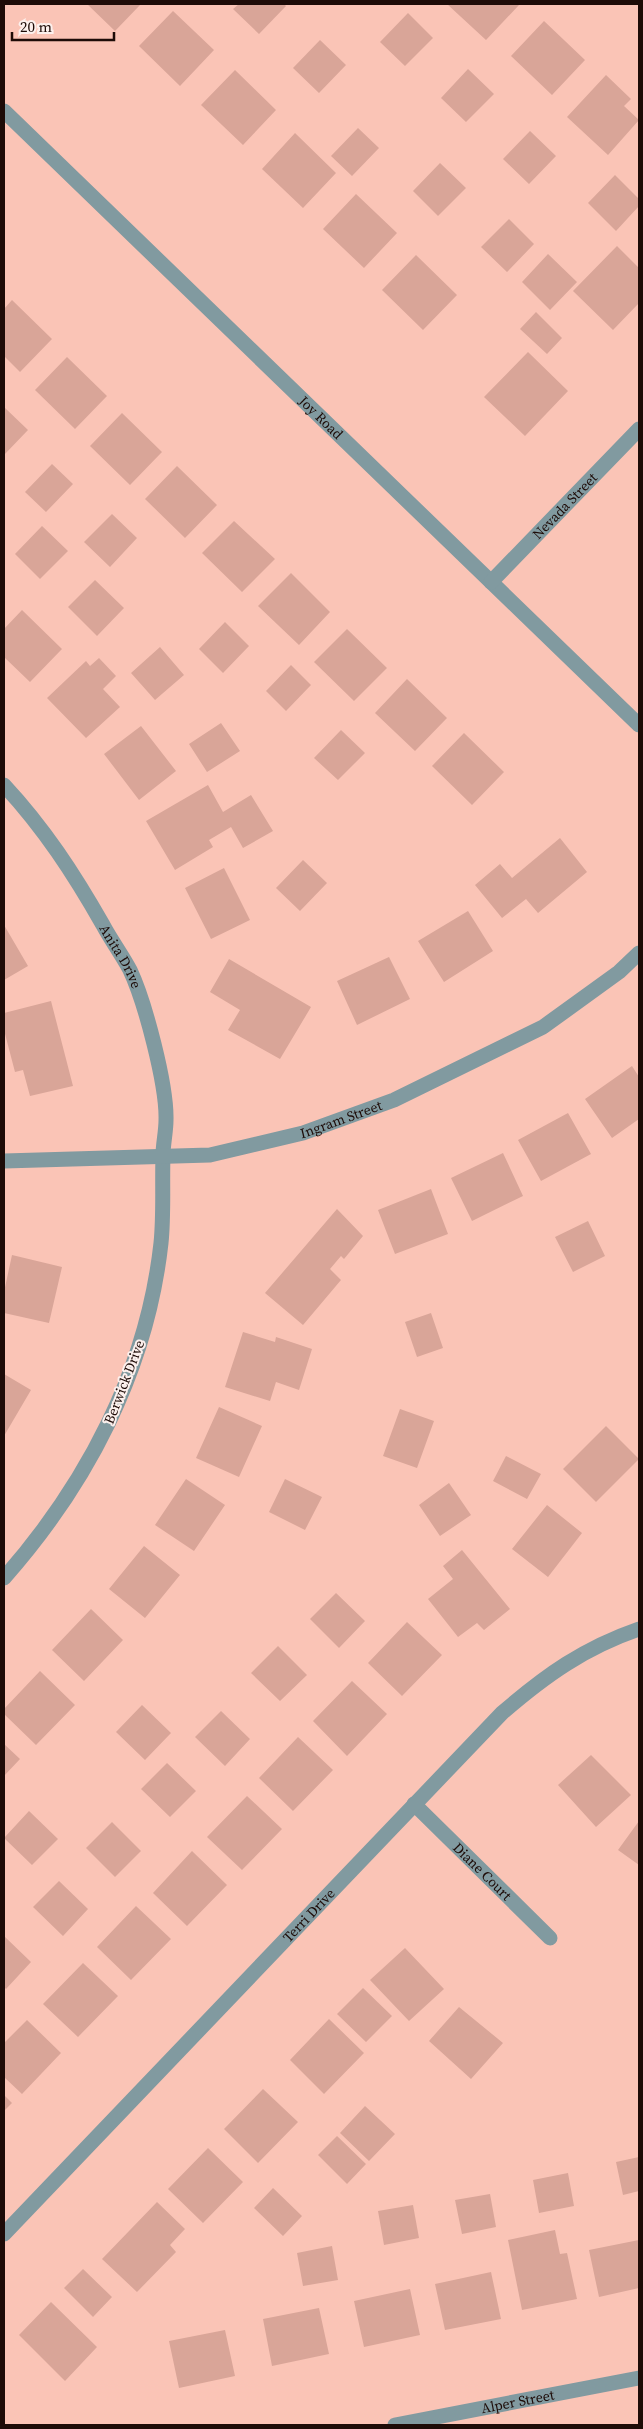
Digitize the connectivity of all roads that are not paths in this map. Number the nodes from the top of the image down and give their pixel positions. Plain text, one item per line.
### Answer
1 (4, 111) edge
2 (639, 429) edge
3 (491, 582) junction
4 (639, 725) edge
5 (4, 785) edge
6 (639, 953) edge
7 (163, 1156) junction
8 (4, 1161) edge
9 (4, 1578) edge
10 (639, 1629) edge
11 (414, 1804) junction
12 (550, 1938) dead end
13 (4, 2234) edge
14 (639, 2378) edge
15 (395, 2425) edge

1 - 3 street, Joy Road
2 - 3 street, Nevada Street
3 - 4 street, Joy Road
5 - 7 street, Anita Drive
6 - 7 street, Ingram Street
7 - 8 street, Ingram Street
7 - 9 street, Berwick Drive
10 - 11 street, Terri Drive
11 - 12 street, Diane Court
11 - 13 street, Terri Drive
14 - 15 street, Alper Street

